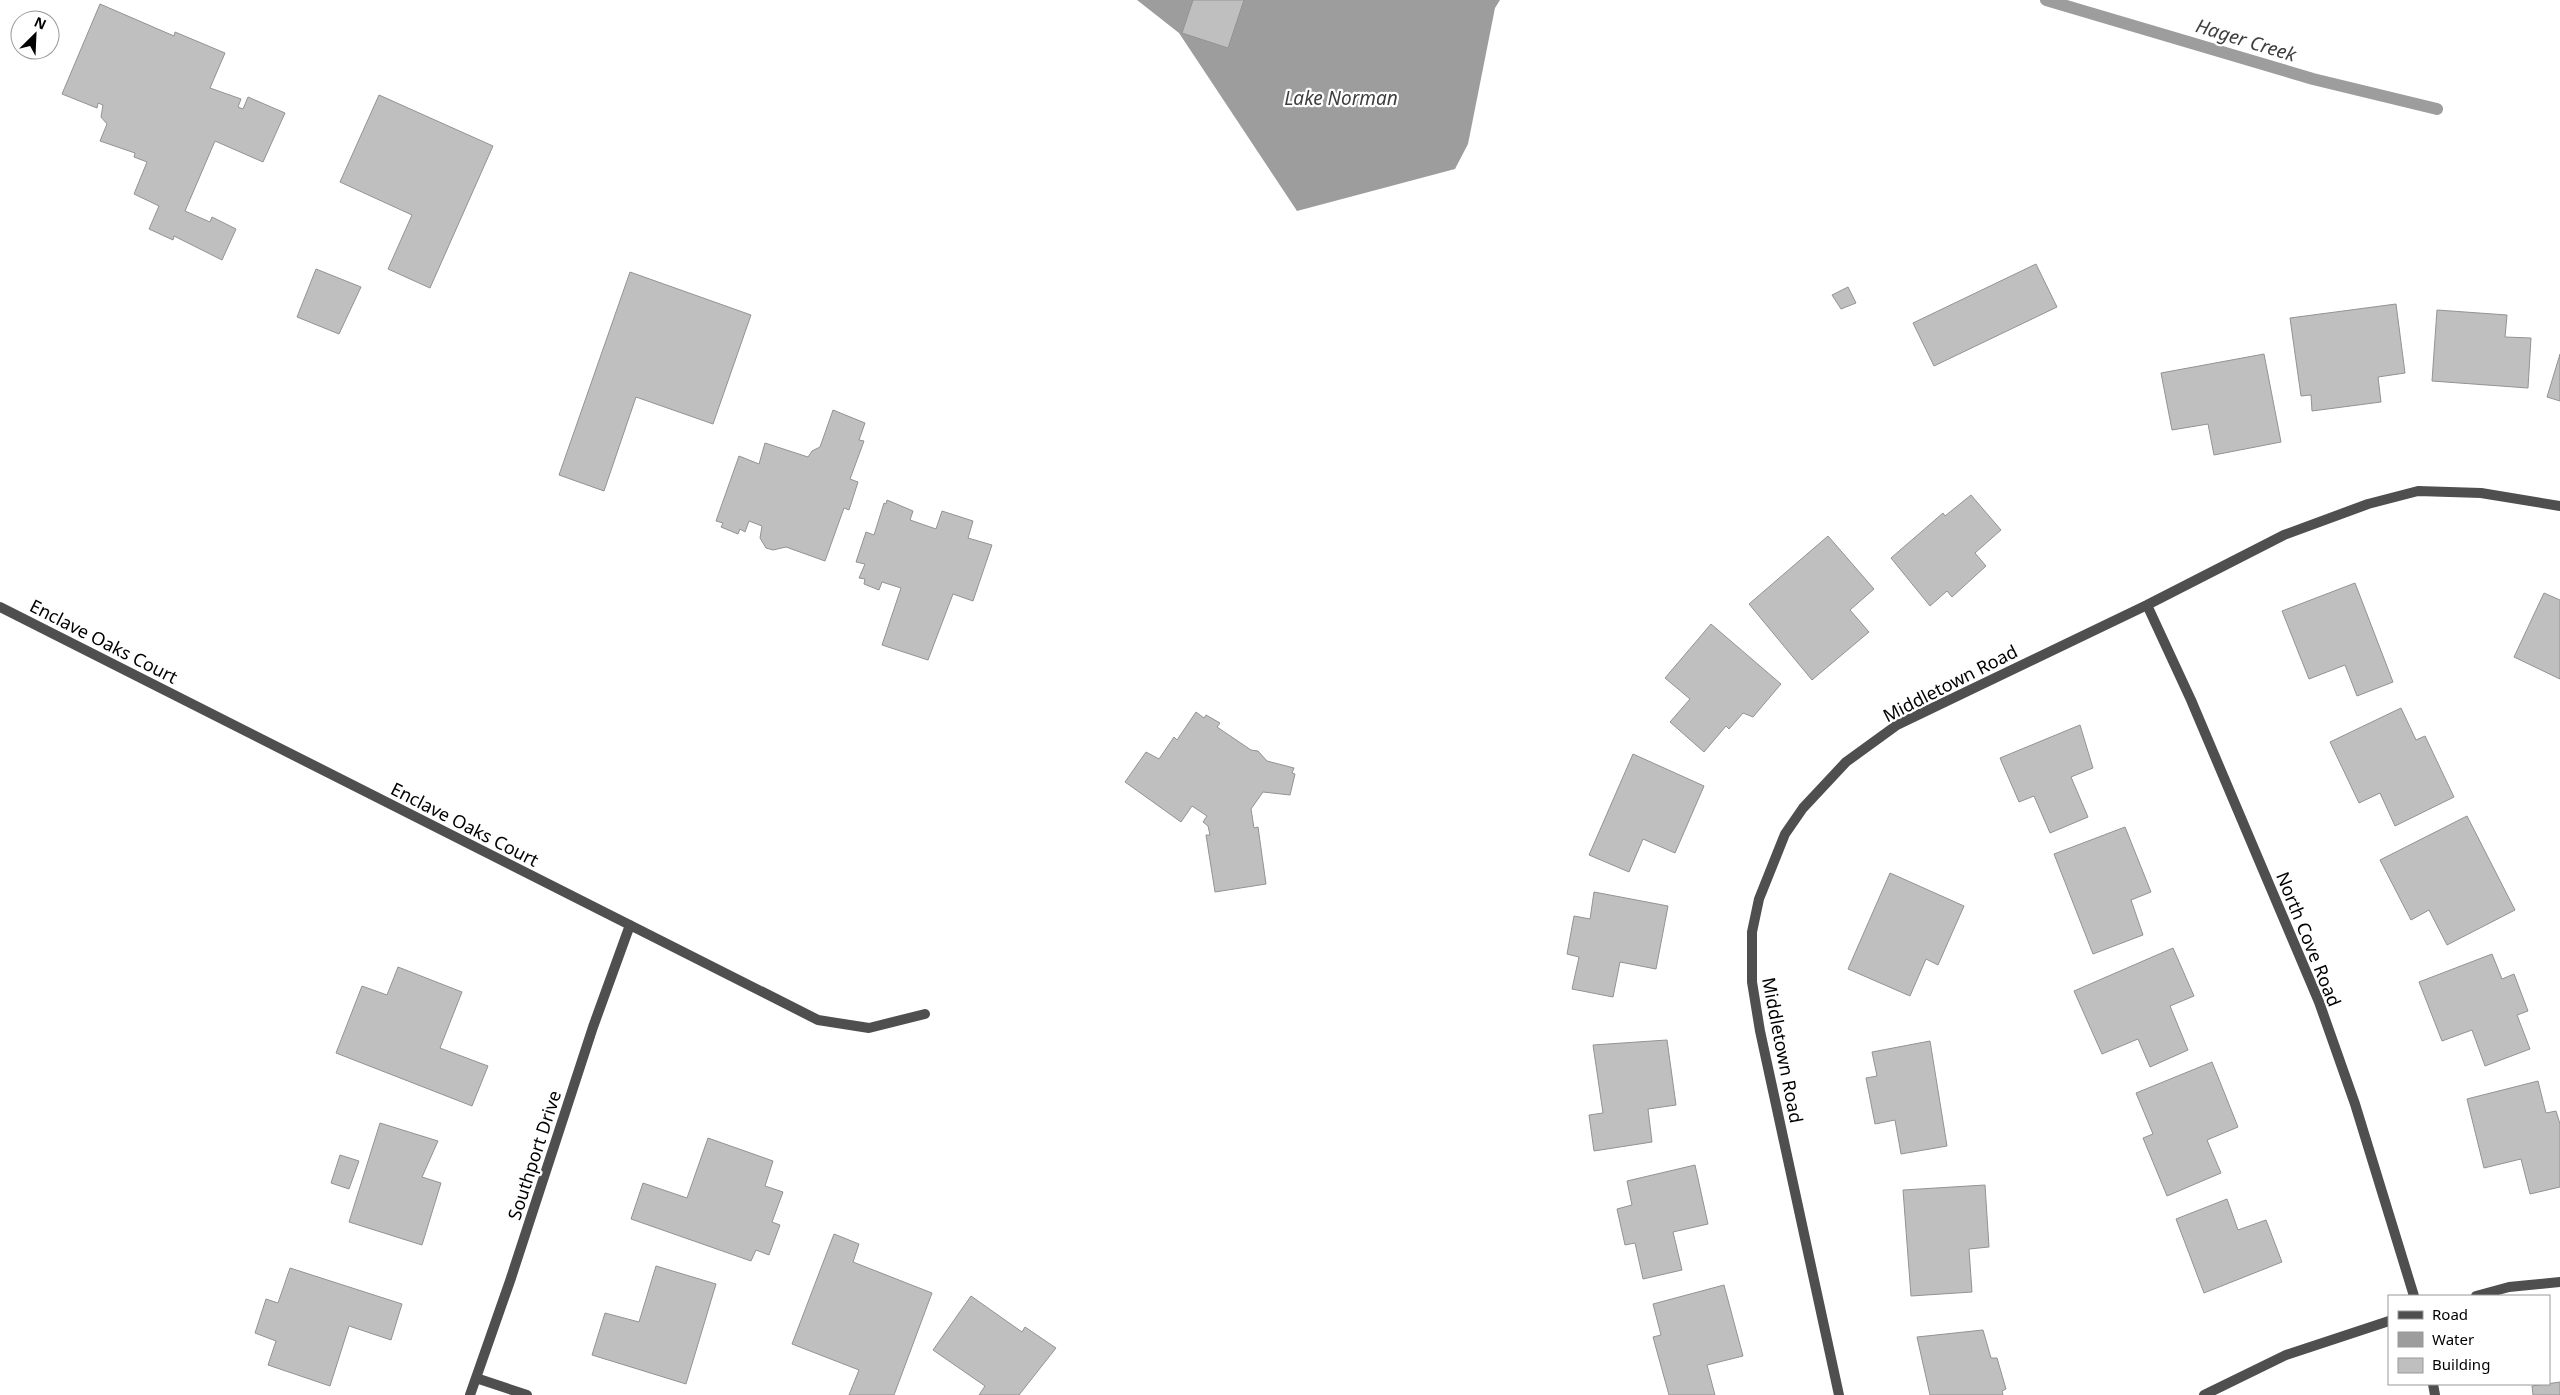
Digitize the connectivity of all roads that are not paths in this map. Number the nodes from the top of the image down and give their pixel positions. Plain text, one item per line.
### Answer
1 (2560, 506) edge
2 (2147, 604) junction
3 (0, 606) edge
4 (630, 925) junction
5 (925, 1014) dead end
6 (2560, 1282) edge
7 (2414, 1295) edge
8 (2480, 1295) edge
9 (2388, 1321) edge
10 (476, 1378) junction
11 (470, 1395) edge
12 (527, 1395) edge
13 (1840, 1395) edge
14 (2204, 1395) edge

1 - 2 street, Middletown Road
2 - 7 street, North Cove Road
2 - 13 street, Middletown Road
3 - 4 street, Enclave Oaks Court
4 - 5 street, Enclave Oaks Court
4 - 10 street, Southport Drive
6 - 8 street
9 - 14 street
10 - 11 street, Southport Drive
10 - 12 street

